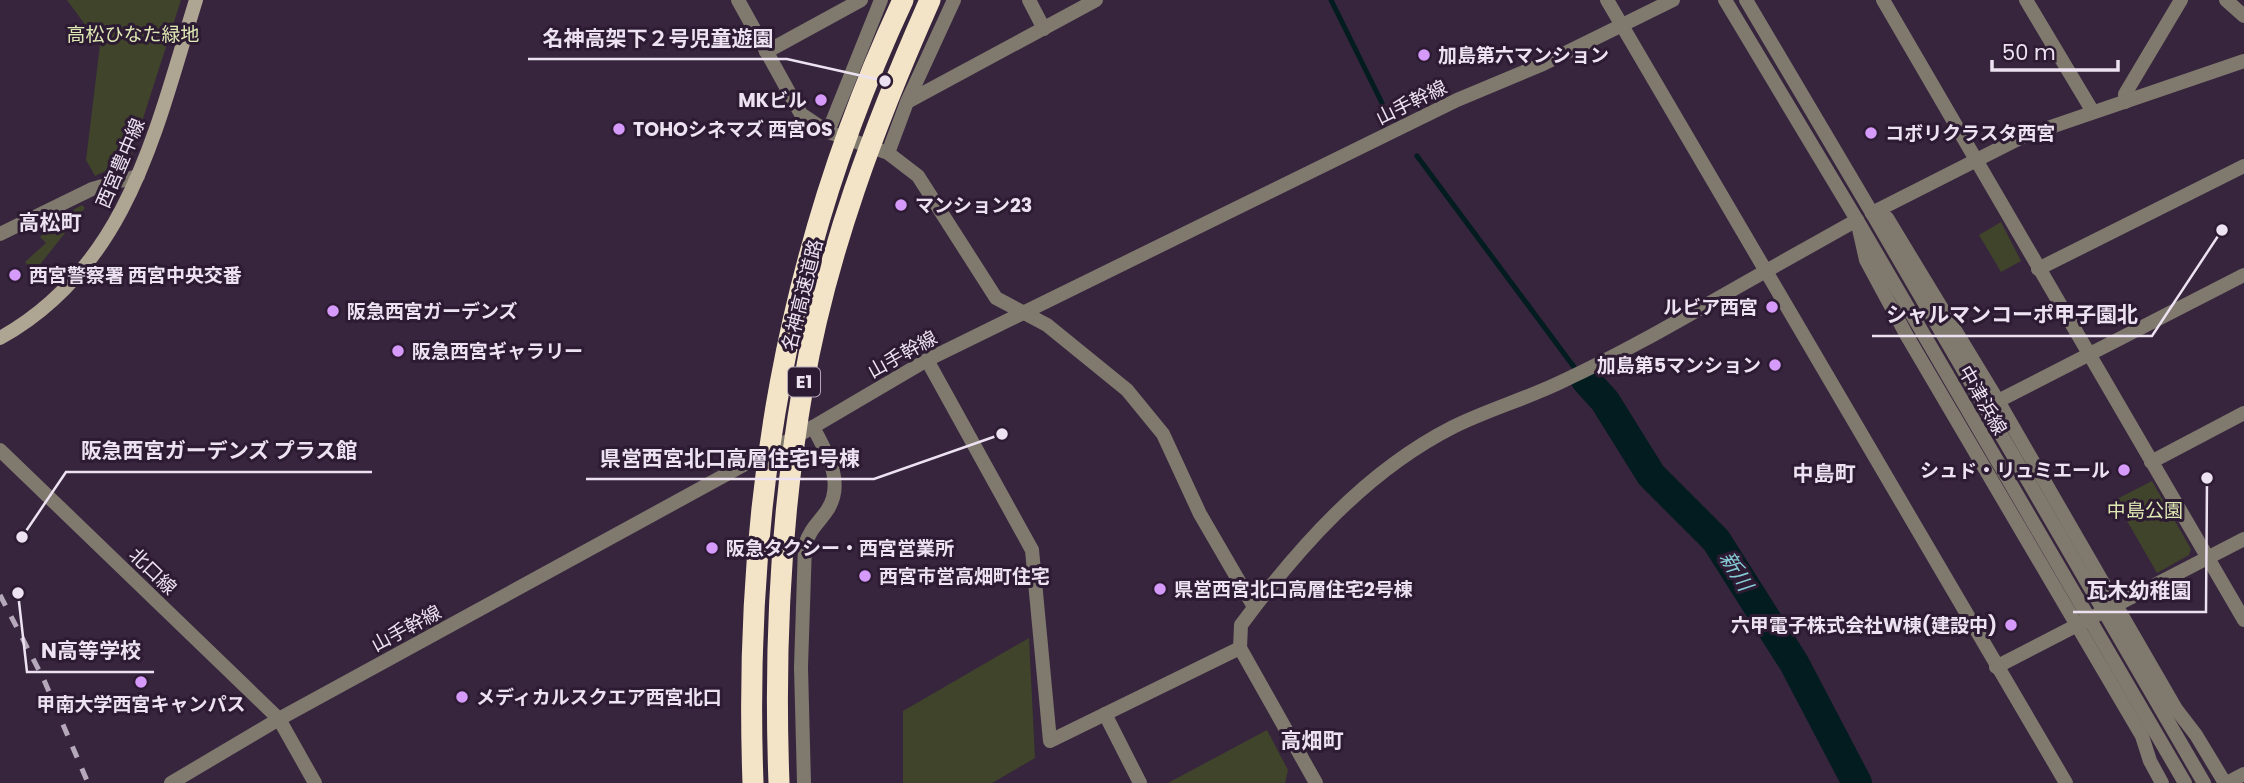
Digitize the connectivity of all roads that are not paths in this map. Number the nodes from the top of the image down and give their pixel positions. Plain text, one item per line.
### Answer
1 (196, 0) edge
2 (738, 0) edge
3 (861, 0) edge
4 (881, 0) edge
5 (903, 0) edge
6 (930, 0) edge
7 (954, 0) edge
8 (1029, 0) edge
9 (1096, 0) edge
10 (1606, 0) edge
11 (1673, 0) edge
12 (1725, 0) edge
13 (1746, 0) edge
14 (1883, 0) edge
15 (2026, 0) edge
16 (2180, 0) edge
17 (2226, 0) edge
18 (2244, 16) edge
19 (1621, 26) junction
20 (1045, 29) junction
21 (766, 52) junction
22 (2244, 61) edge
23 (907, 102) junction
24 (2125, 102) junction
25 (2093, 112) junction
26 (828, 132) junction
27 (888, 153) junction
28 (1976, 160) junction
29 (2244, 166) edge
30 (138, 176) junction
31 (1872, 214) junction
32 (1857, 220) junction
33 (1, 234) edge
34 (2038, 269) junction
35 (1766, 271) junction
36 (2244, 275) edge
37 (1021, 313) junction
38 (0, 338) edge
39 (2088, 357) junction
40 (927, 360) junction
41 (1998, 401) junction
42 (2244, 413) edge
43 (813, 427) junction
44 (0, 450) edge
45 (2151, 462) junction
46 (2244, 539) edge
47 (2208, 558) junction
48 (2116, 604) junction
49 (1254, 607) junction
50 (2244, 620) edge
51 (2077, 625) junction
52 (1240, 648) junction
53 (1996, 667) junction
54 (1105, 714) junction
55 (279, 719) junction
56 (2244, 774) edge
57 (170, 783) edge
58 (314, 783) edge
59 (753, 783) edge
60 (779, 783) edge
61 (804, 783) edge
62 (1140, 783) edge
63 (1316, 783) edge
64 (2066, 783) edge
65 (2162, 783) edge
66 (2185, 783) edge
67 (2204, 783) edge
68 (2226, 783) edge

1 - 30 main road, 西宮豊中線
2 - 21 street
3 - 21 street
4 - 26 street
5 - 59 highway, 名神高速道路 / E1, bridge
6 - 60 highway, 名神高速道路 / E1, bridge
7 - 23 street
8 - 20 street
9 - 20 street
10 - 19 street
11 - 19 street, 山手幹線
12 - 32 street, 中津浜線
13 - 31 street, 中津浜線
14 - 28 street
15 - 25 street
16 - 24 street
17 - 18 street
19 - 35 street
19 - 37 street, 山手幹線
20 - 23 street
21 - 26 street
22 - 24 street
23 - 27 street
24 - 25 street
25 - 28 street
26 - 27 street
27 - 37 street
28 - 31 street
28 - 34 street
29 - 34 street
30 - 33 street
30 - 38 main road, 西宮豊中線
31 - 41 street
31 - 67 street, 中津浜線, bridge
32 - 35 street
32 - 51 street
32 - 66 street, 中津浜線, bridge
34 - 39 street
35 - 49 street
35 - 53 street
36 - 39 street
37 - 40 street, 山手幹線
37 - 49 street
39 - 41 street
39 - 45 street
40 - 43 street, 山手幹線
40 - 54 street
41 - 48 street
42 - 45 street
43 - 55 street, 山手幹線
43 - 61 street
44 - 55 street, 北口線
45 - 47 street
46 - 47 street
47 - 48 street
47 - 50 street
48 - 51 street
48 - 68 street
49 - 52 street
51 - 53 street
51 - 65 street
52 - 54 street
52 - 63 street
53 - 64 street
54 - 62 street
55 - 57 street, 山手幹線
55 - 58 street, 北口線
56 - 68 street

